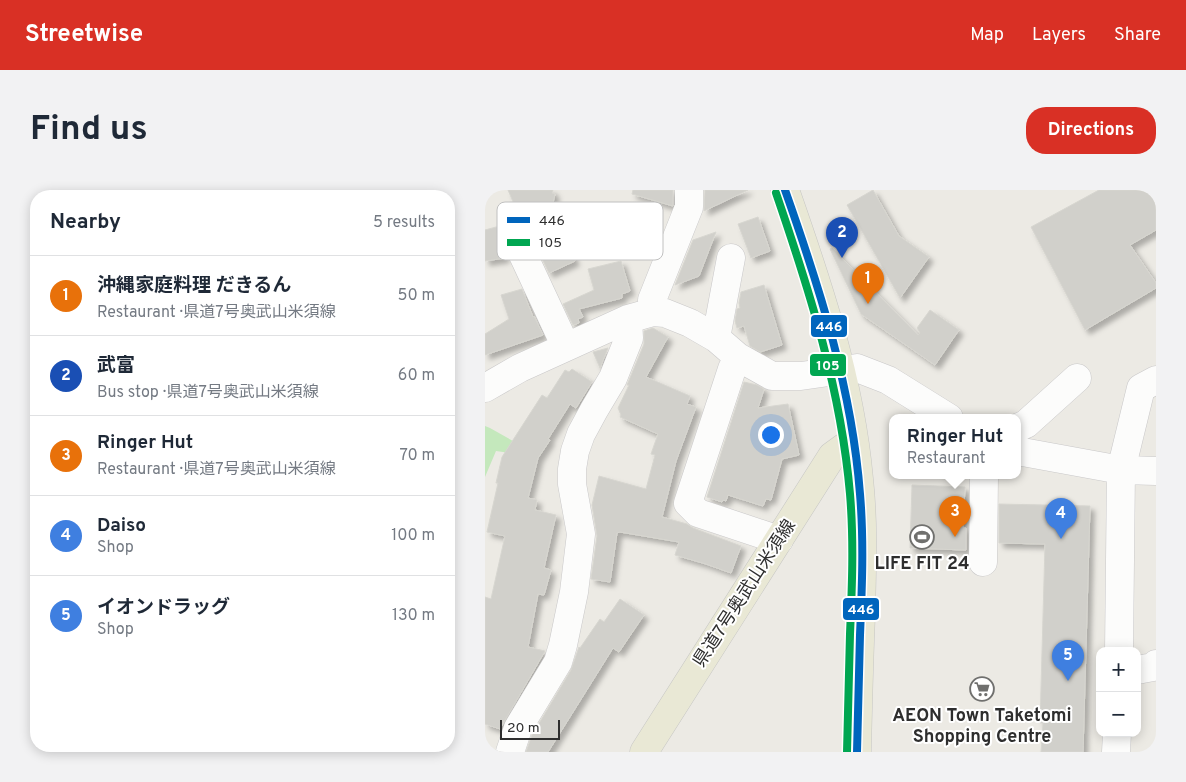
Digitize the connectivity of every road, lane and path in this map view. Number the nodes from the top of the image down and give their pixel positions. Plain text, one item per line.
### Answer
1 (689, 190) edge
2 (785, 190) edge
3 (731, 258) dead end
4 (525, 260) edge
5 (653, 312) junction
6 (628, 320) junction
7 (716, 338) junction
8 (566, 347) junction
9 (738, 357) junction
10 (842, 370) junction
11 (1077, 378) dead end
12 (1156, 380) edge
13 (485, 388) edge
14 (943, 414) edge
15 (1021, 426) edge
16 (854, 444) junction
17 (1021, 452) edge
18 (1121, 470) junction
19 (1156, 470) edge
20 (984, 479) edge
21 (779, 540) junction
22 (983, 562) dead end
23 (1119, 647) edge
24 (1156, 664) edge
25 (1141, 669) edge
26 (1117, 737) edge
27 (510, 752) edge
28 (644, 752) edge
29 (857, 752) edge
30 (1116, 752) edge

1 - 5 street
2 - 10 main road
3 - 7 street
4 - 8 street
5 - 6 street
5 - 7 street
6 - 8 street
6 - 27 street
7 - 9 street
8 - 13 street
9 - 10 street
9 - 21 street
10 - 14 street
10 - 16 main road
11 - 15 street
12 - 18 street
16 - 21 main road, 県道7号奥武山米須線
16 - 29 main road
17 - 18 street
18 - 19 street
18 - 23 street
20 - 22 street
21 - 28 main road, 県道7号奥武山米須線
24 - 25 street
26 - 30 street

